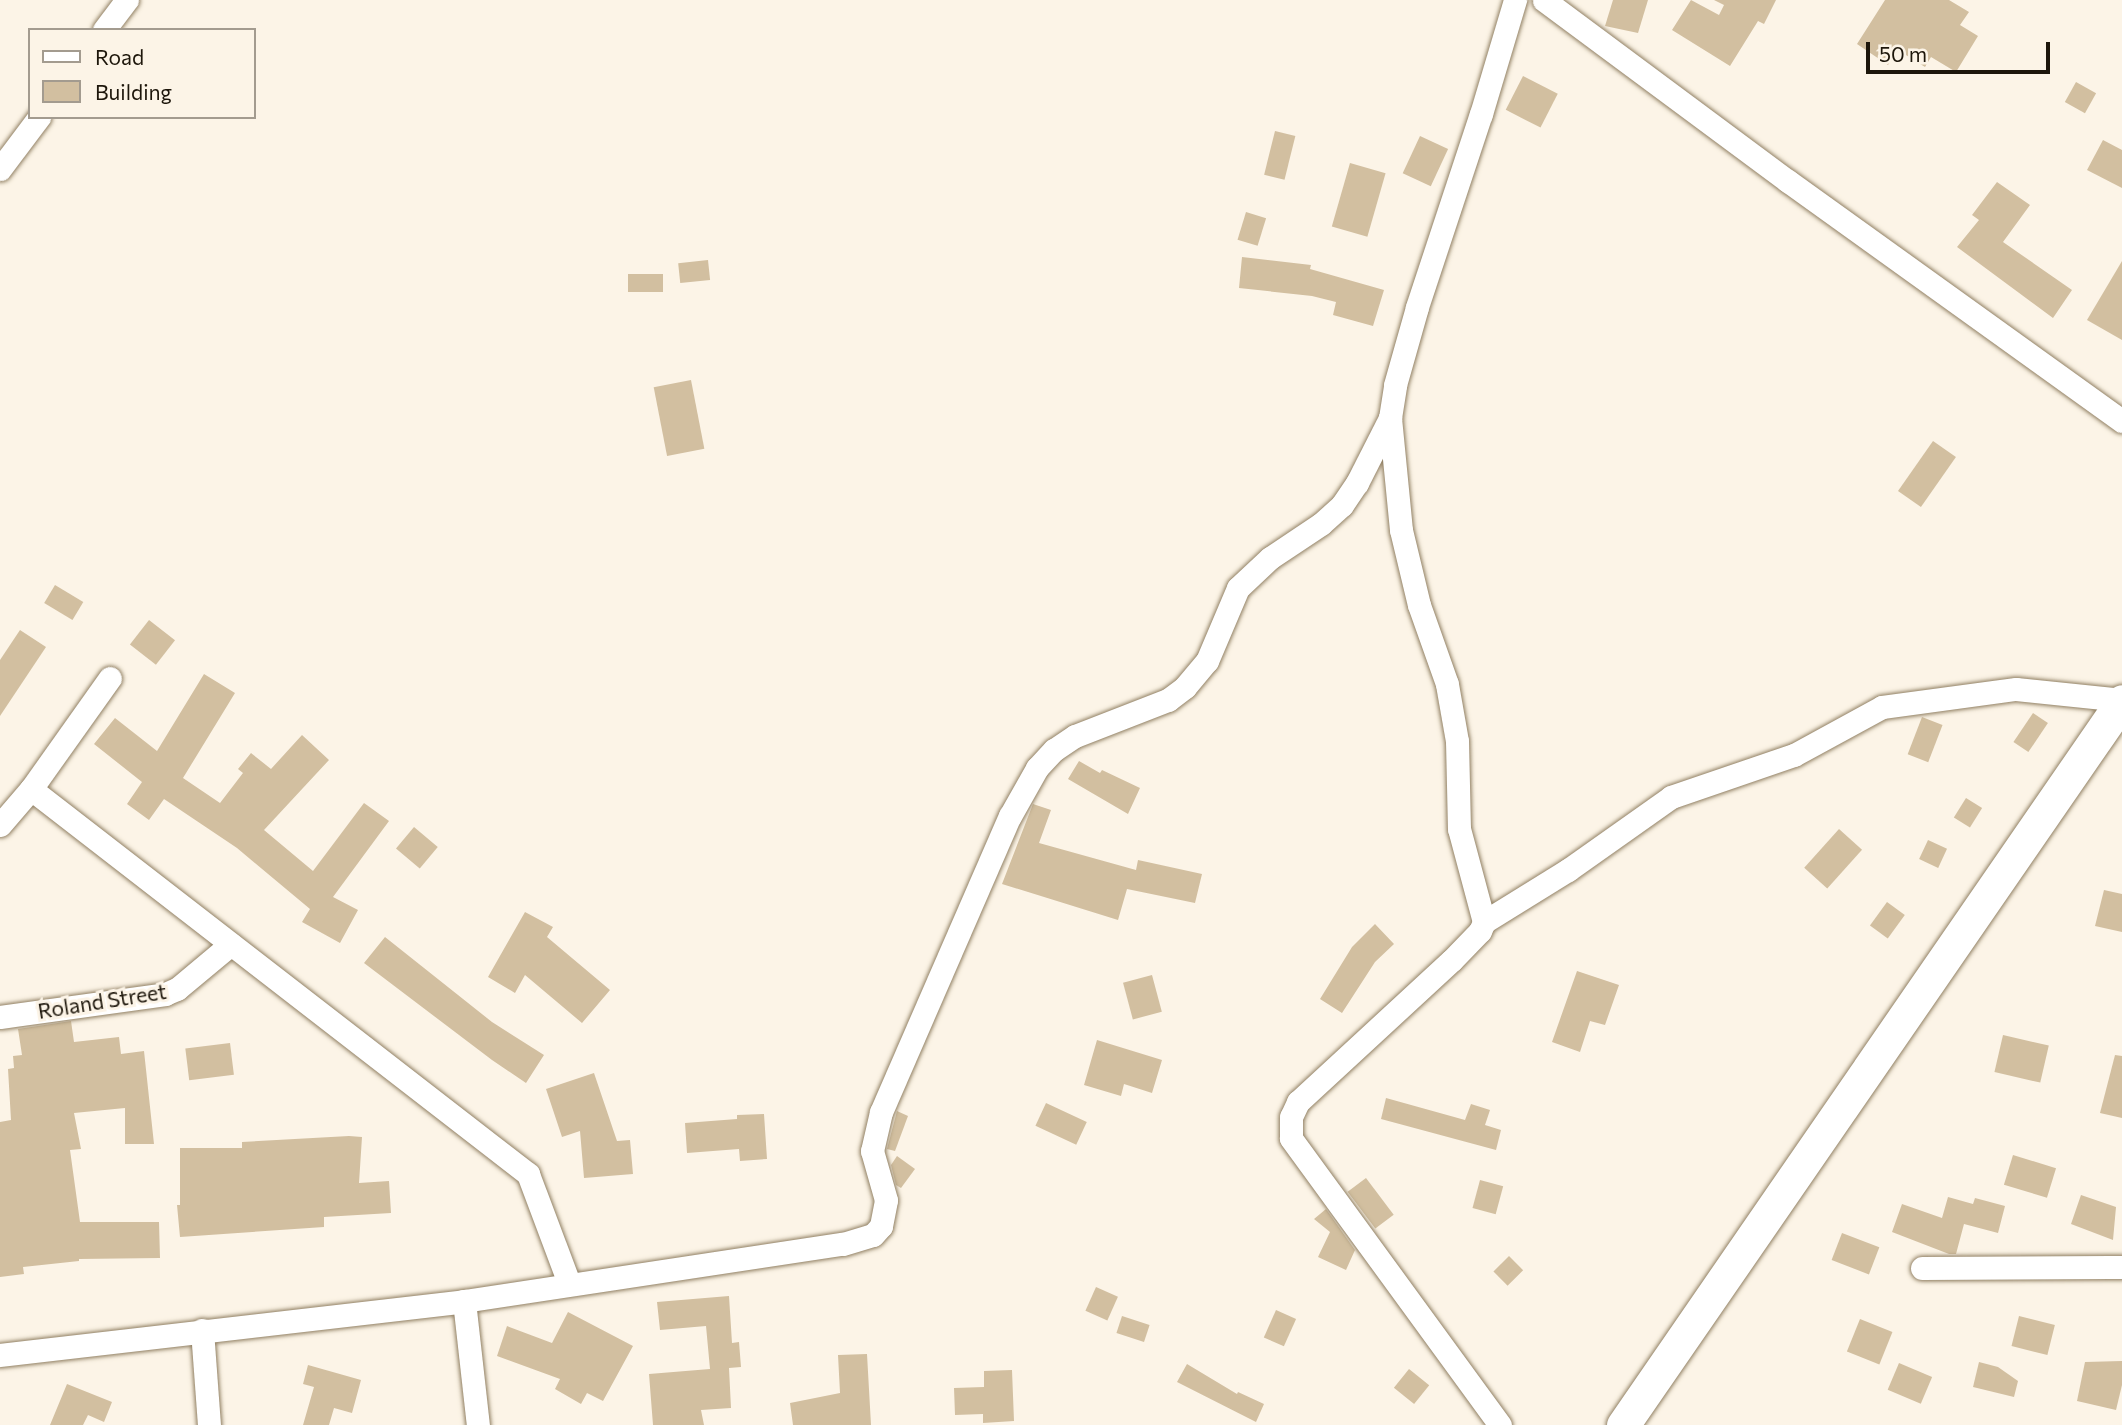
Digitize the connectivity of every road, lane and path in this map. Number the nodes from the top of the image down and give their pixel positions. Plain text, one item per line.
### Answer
1 (127, 0) edge
2 (1516, 0) edge
3 (1544, 0) edge
4 (106, 28) edge
5 (38, 119) edge
6 (0, 169) edge
7 (1390, 418) junction
8 (2122, 421) edge
9 (110, 678) dead end
10 (2122, 701) edge
11 (31, 789) junction
12 (0, 825) edge
13 (1484, 922) junction
14 (231, 944) junction
15 (0, 1017) edge
16 (2122, 1267) edge
17 (1922, 1268) dead end
18 (569, 1283) junction
19 (464, 1301) junction
20 (202, 1330) junction
21 (0, 1355) edge
22 (209, 1425) edge
23 (478, 1425) edge
24 (1500, 1425) edge
25 (1623, 1425) edge

1 - 4 street
2 - 7 street
3 - 8 street
5 - 6 street
7 - 13 street
7 - 18 street
9 - 11 street
10 - 13 street
10 - 25 street
11 - 12 street
11 - 14 street
13 - 24 street
14 - 15 street, Roland Street
14 - 18 street
16 - 17 street
18 - 19 street
19 - 20 street
19 - 23 street
20 - 21 street
20 - 22 street

